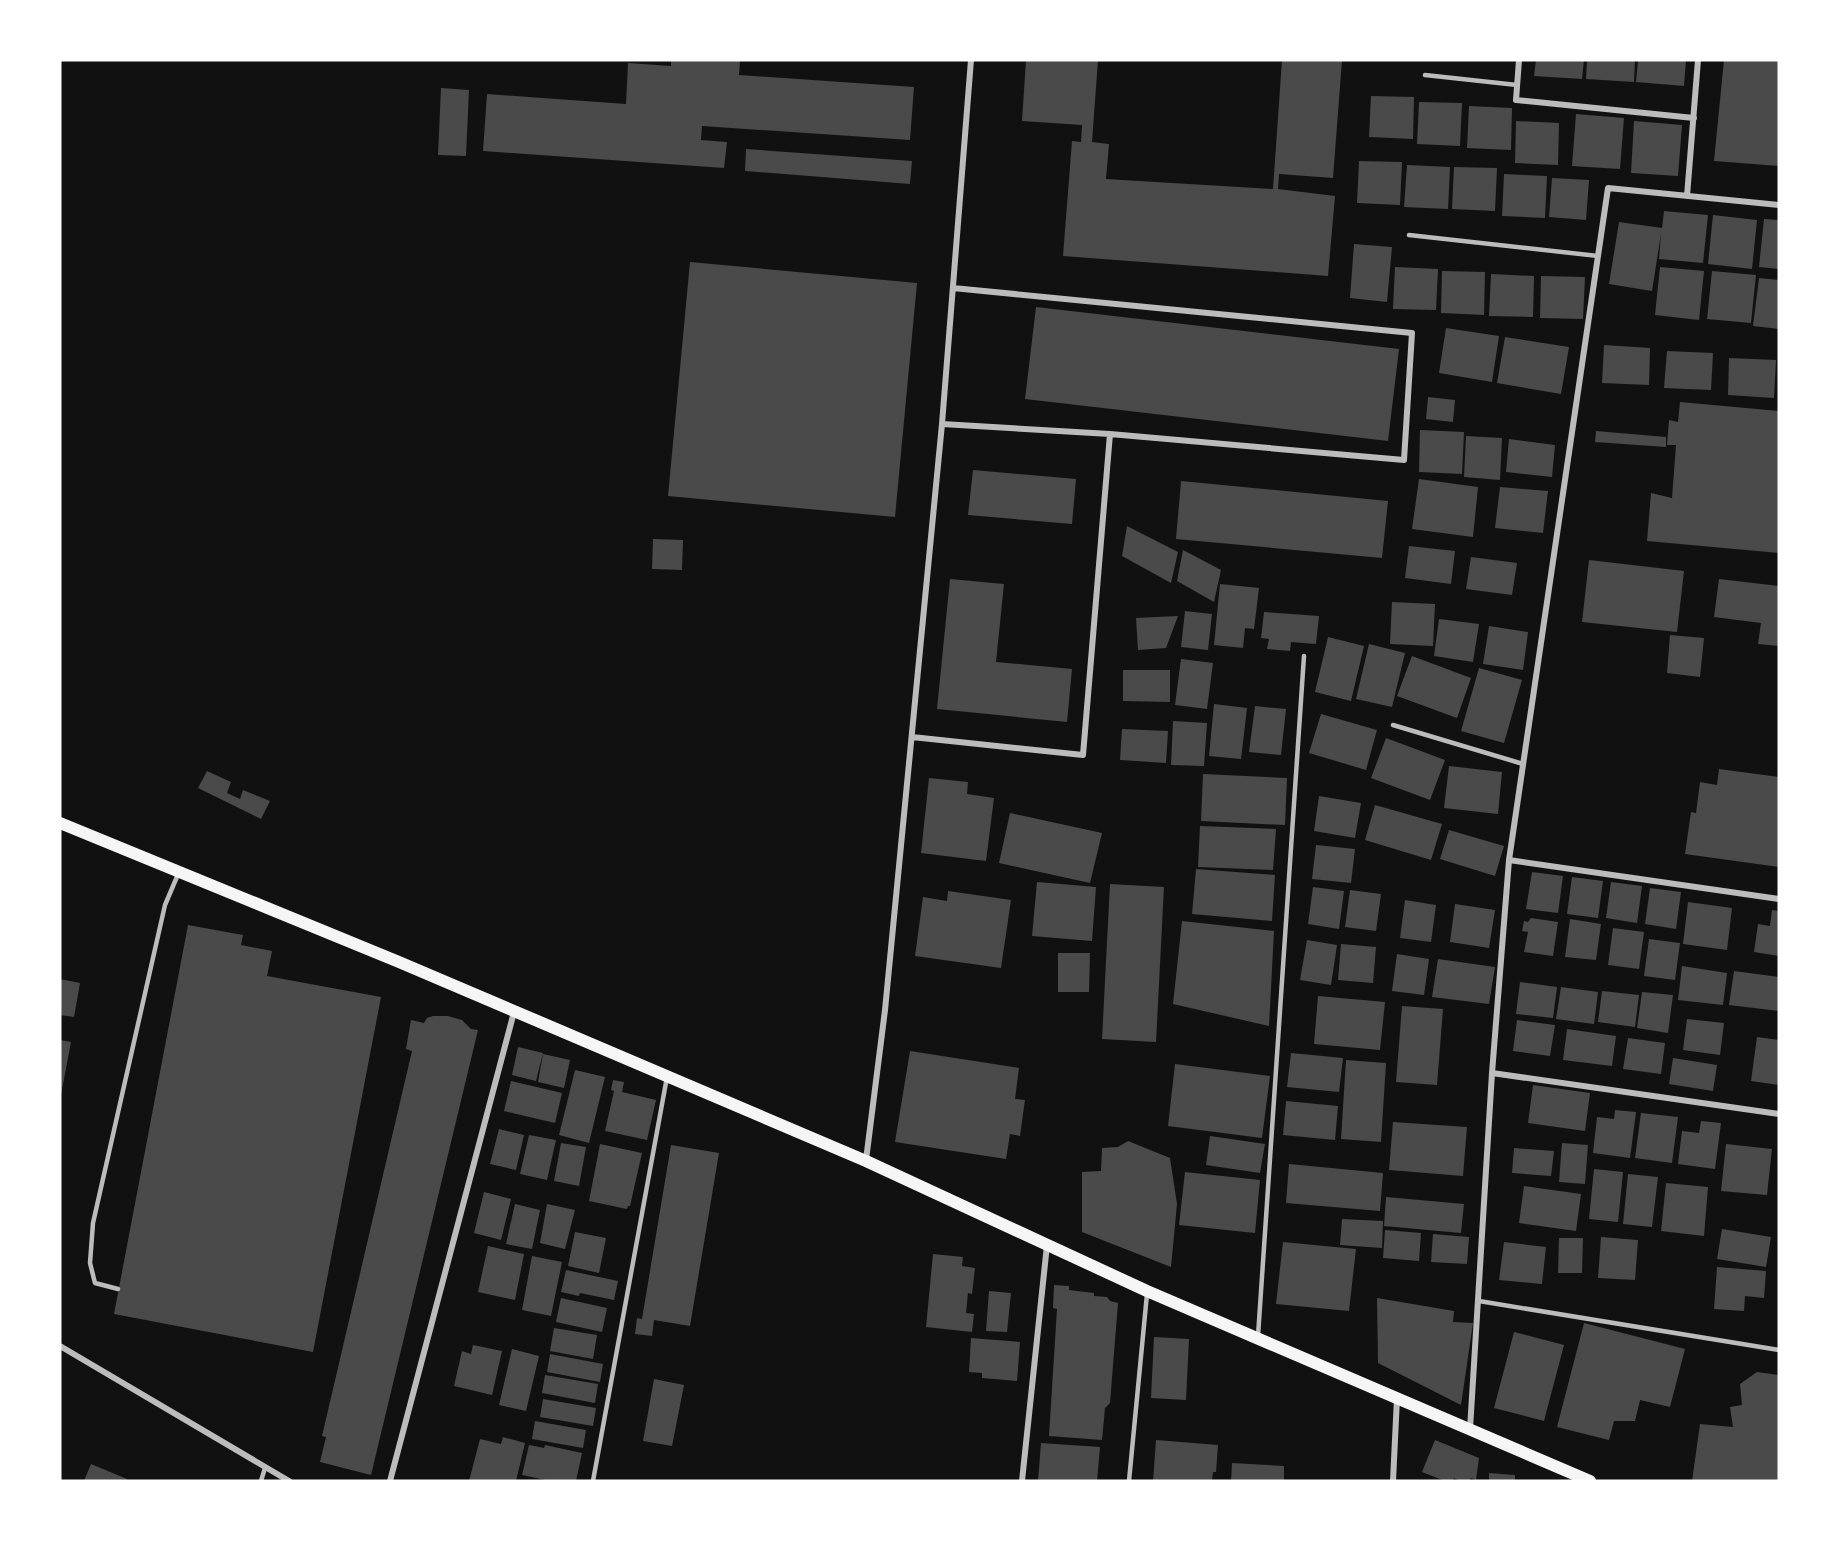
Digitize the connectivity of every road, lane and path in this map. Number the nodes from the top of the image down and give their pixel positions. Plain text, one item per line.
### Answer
1 (971, 60) edge
2 (1519, 60) edge
3 (1698, 60) edge
4 (1425, 75) dead end
5 (1516, 85) junction
6 (1694, 118) junction
7 (1687, 196) junction
8 (1779, 205) edge
9 (1409, 236) dead end
10 (1598, 256) junction
11 (953, 288) junction
12 (942, 424) junction
13 (1110, 434) junction
14 (1304, 656) dead end
15 (1393, 725) dead end
16 (912, 737) junction
17 (1523, 764) junction
18 (60, 823) edge
19 (1509, 860) junction
20 (179, 872) junction
21 (1779, 899) edge
22 (514, 1012) junction
23 (1492, 1073) junction
24 (668, 1077) junction
25 (1779, 1114) edge
26 (866, 1161) junction
27 (1047, 1245) junction
28 (118, 1289) dead end
29 (1147, 1291) junction
30 (1479, 1301) junction
31 (1257, 1338) junction
32 (60, 1346) edge
33 (1779, 1350) edge
34 (1397, 1398) junction
35 (1470, 1429) junction
36 (265, 1468) junction
37 (1588, 1480) edge
38 (261, 1481) edge
39 (289, 1481) edge
40 (390, 1481) edge
41 (593, 1481) edge
42 (1022, 1481) edge
43 (1129, 1481) edge
44 (1393, 1481) edge

1 - 11 street
2 - 5 street
3 - 6 street
4 - 5 lane
5 - 6 street
6 - 7 street
7 - 8 street
7 - 10 street
9 - 10 lane
10 - 17 street
11 - 12 street
11 - 13 street
12 - 13 street
12 - 16 street
13 - 16 street
14 - 31 lane
15 - 17 lane
16 - 26 street
17 - 19 street
18 - 20 main road
19 - 21 street
19 - 23 street
20 - 22 main road
20 - 28 lane
22 - 24 main road
22 - 40 street
23 - 25 street
23 - 30 street
24 - 26 main road
24 - 41 lane
26 - 27 main road
27 - 29 main road
27 - 42 street
29 - 31 main road
29 - 43 lane
30 - 33 lane
30 - 35 street
31 - 34 main road
32 - 36 street
34 - 35 main road
34 - 44 street
35 - 37 main road
36 - 38 lane
36 - 39 street

